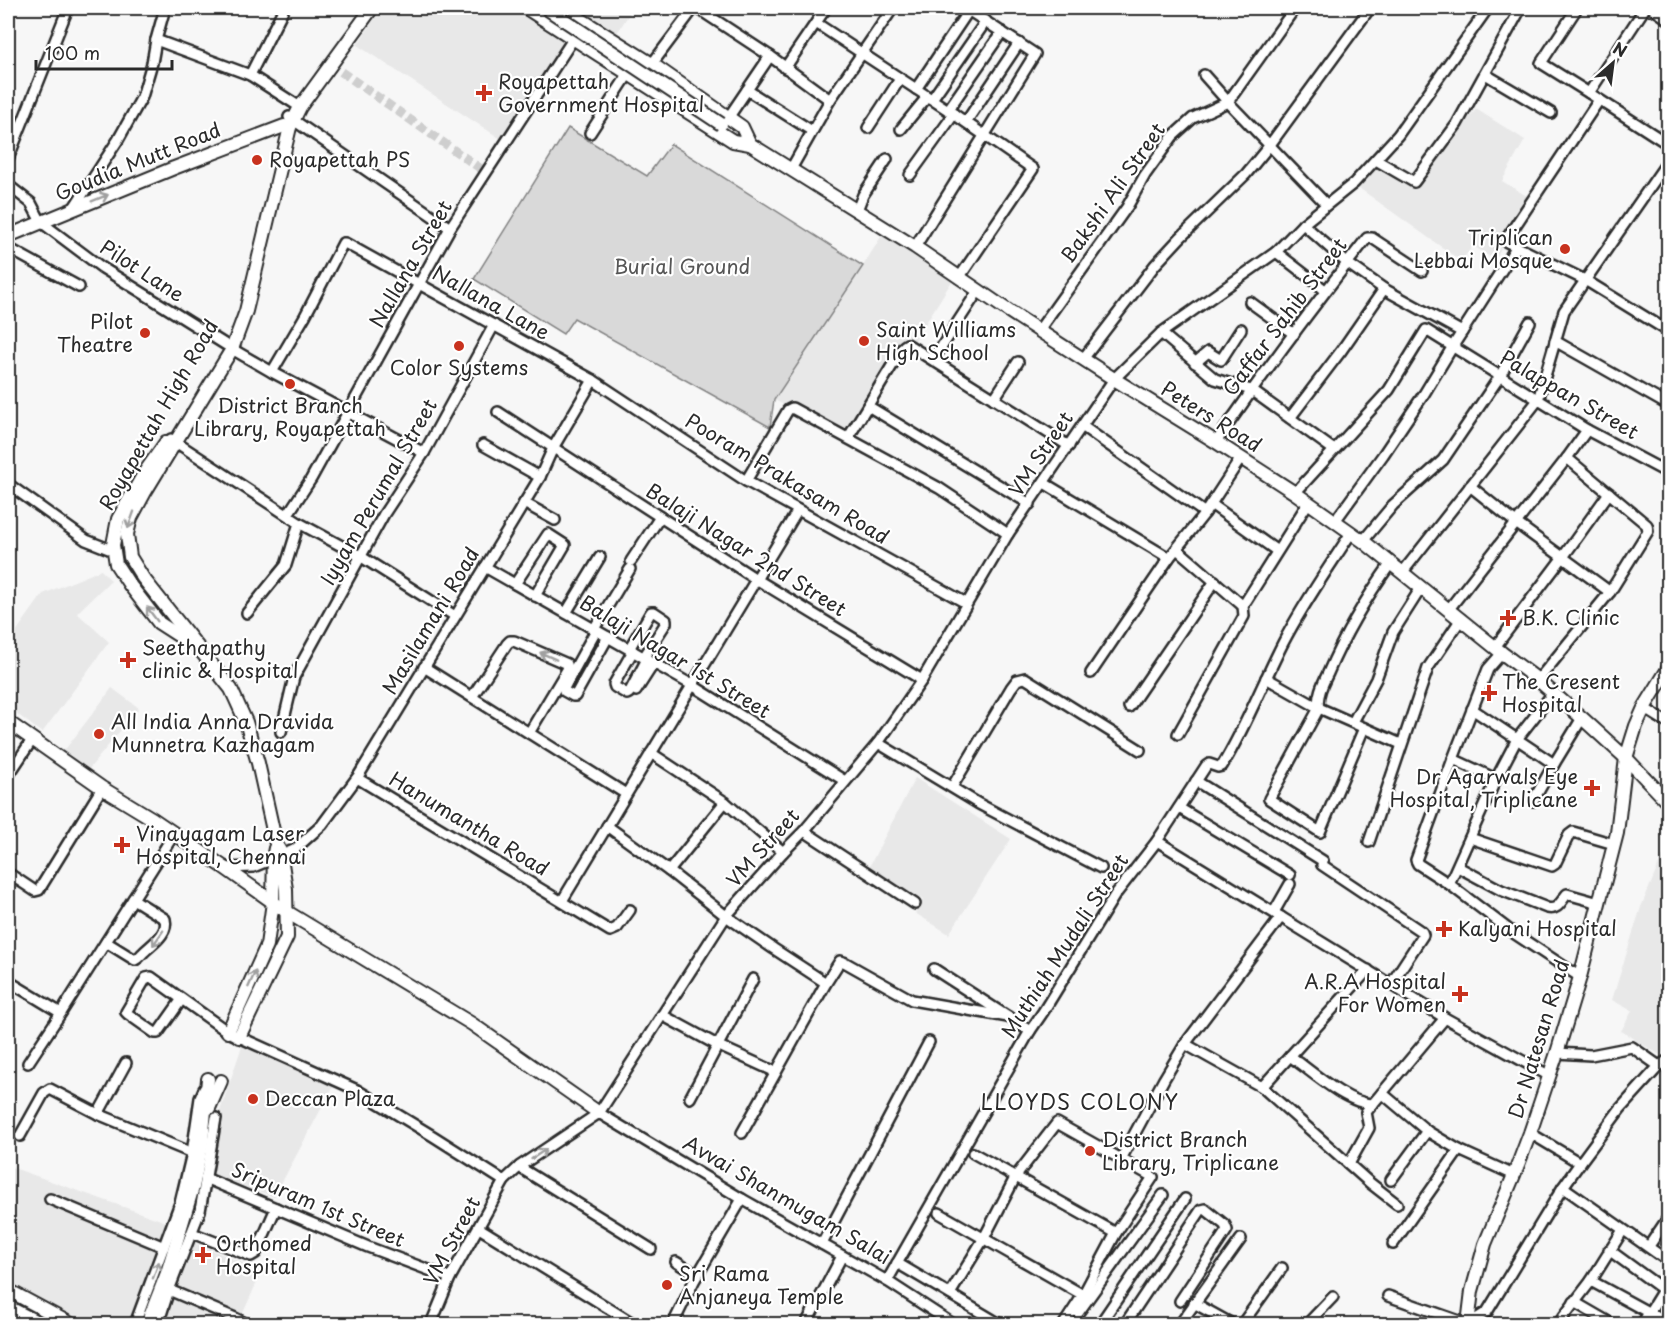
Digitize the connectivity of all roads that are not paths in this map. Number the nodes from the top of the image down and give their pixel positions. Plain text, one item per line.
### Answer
1 (68, 8) edge
2 (165, 8) edge
3 (284, 8) edge
4 (361, 8) edge
5 (372, 8) edge
6 (526, 8) edge
7 (546, 8) edge
8 (563, 8) edge
9 (696, 8) edge
10 (826, 8) edge
11 (893, 8) edge
12 (1295, 8) edge
13 (1370, 8) edge
14 (1488, 8) edge
15 (1521, 8) edge
16 (1577, 8) edge
17 (1645, 8) edge
18 (1652, 8) edge
19 (967, 9) edge
20 (1668, 19) edge
21 (986, 21) junction
22 (585, 22) junction
23 (816, 23) junction
24 (1002, 32) junction
25 (574, 38) junction
26 (156, 40) junction
27 (1019, 43) junction
28 (861, 54) junction
29 (770, 56) junction
30 (652, 64) junction
31 (785, 68) junction
32 (629, 73) junction
33 (1485, 74) junction
34 (250, 75) junction
35 (1204, 75) dead end
36 (900, 79) junction
37 (916, 89) junction
38 (747, 90) junction
39 (1589, 93) junction
40 (929, 98) junction
41 (830, 100) junction
42 (1599, 100) junction
43 (1228, 102) junction
44 (297, 105) junction
45 (951, 112) junction
46 (1551, 113) dead end
47 (724, 121) junction
48 (289, 122) junction
49 (966, 122) junction
50 (868, 128) dead end
51 (901, 129) dead end
52 (812, 131) junction
53 (590, 133) dead end
54 (984, 136) junction
55 (750, 144) junction
56 (1668, 144) edge
57 (1269, 146) junction
58 (8, 159) edge
59 (887, 159) dead end
60 (1376, 160) junction
61 (1668, 161) edge
62 (791, 169) junction
63 (910, 174) dead end
64 (8, 185) edge
65 (1326, 204) junction
66 (73, 209) junction
67 (857, 210) junction
68 (41, 222) junction
69 (1303, 224) junction
70 (450, 228) junction
71 (8, 236) edge
72 (1517, 246) junction
73 (915, 247) junction
74 (8, 248) edge
75 (1276, 252) junction
76 (1347, 263) junction
77 (1422, 271) dead end
78 (959, 278) junction
79 (1586, 280) junction
80 (419, 283) junction
81 (79, 287) dead end
82 (1384, 289) junction
83 (1325, 290) junction
84 (978, 291) junction
85 (1250, 302) dead end
86 (1530, 322) dead end
87 (494, 325) junction
88 (1241, 329) dead end
89 (1039, 330) junction
90 (1668, 331) edge
91 (1462, 332) junction
92 (1161, 333) junction
93 (1294, 334) junction
94 (1555, 341) junction
95 (226, 345) junction
96 (1453, 346) junction
97 (1083, 358) junction
98 (933, 360) junction
99 (1018, 362) dead end
100 (1195, 363) junction
101 (272, 372) junction
102 (1500, 376) junction
103 (1114, 379) junction
104 (593, 380) junction
105 (1251, 390) junction
106 (994, 399) junction
107 (1538, 400) junction
108 (1668, 405) edge
109 (868, 406) junction
110 (348, 411) junction
111 (498, 412) dead end
112 (1290, 418) junction
113 (1082, 426) junction
114 (1587, 430) junction
115 (848, 438) junction
116 (172, 440) junction
117 (1216, 442) junction
118 (483, 445) dead end
119 (1069, 446) junction
120 (553, 448) junction
121 (1334, 450) junction
122 (424, 453) junction
123 (1241, 458) junction
124 (1567, 458) junction
125 (1668, 473) edge
126 (540, 477) junction
127 (746, 481) junction
128 (1044, 483) junction
129 (8, 484) edge
130 (1470, 486) junction
131 (1295, 493) junction
132 (1609, 493) junction
133 (524, 503) junction
134 (1308, 503) junction
135 (1030, 504) junction
136 (1211, 504) junction
137 (798, 510) junction
138 (1205, 513) junction
139 (288, 514) junction
140 (660, 517) junction
141 (555, 520) dead end
142 (1335, 521) junction
143 (299, 523) junction
144 (1516, 523) junction
145 (1351, 533) junction
146 (1008, 534) junction
147 (1363, 541) junction
148 (1177, 549) junction
149 (114, 551) junction
150 (1277, 551) junction
151 (360, 556) junction
152 (600, 557) dead end
153 (1563, 557) junction
154 (1169, 558) junction
155 (1391, 563) junction
156 (485, 567) junction
157 (1402, 573) junction
158 (756, 579) junction
159 (1215, 580) junction
160 (515, 584) junction
161 (1421, 588) junction
162 (1610, 592) junction
163 (535, 596) junction
164 (966, 603) junction
165 (1243, 606) junction
166 (647, 609) dead end
167 (1449, 609) junction
168 (247, 613) dead end
169 (566, 613) junction
170 (455, 616) junction
171 (1461, 619) junction
172 (595, 630) junction
173 (608, 637) junction
174 (198, 649) junction
175 (629, 649) junction
176 (1499, 650) junction
177 (648, 660) junction
178 (424, 667) junction
179 (1668, 669) edge
180 (1091, 673) dead end
181 (1266, 678) junction
182 (922, 680) junction
183 (1538, 680) junction
184 (692, 685) junction
185 (1553, 693) junction
186 (632, 696) dead end
187 (472, 697) junction
188 (1129, 707) dead end
189 (1319, 708) junction
190 (1644, 708) junction
191 (1472, 709) junction
192 (1582, 718) junction
193 (8, 722) edge
194 (1353, 722) junction
195 (1668, 723) edge
196 (1364, 728) junction
197 (280, 732) dead end
198 (529, 733) junction
199 (1178, 734) dead end
200 (1517, 739) junction
201 (32, 740) junction
202 (878, 743) junction
203 (1401, 744) junction
204 (1140, 750) dead end
205 (651, 753) junction
206 (1626, 758) junction
207 (1453, 759) junction
208 (1554, 764) junction
209 (8, 776) edge
210 (357, 778) junction
211 (1496, 779) junction
212 (845, 781) junction
213 (1196, 781) junction
214 (952, 787) junction
215 (102, 788) junction
216 (626, 794) junction
217 (1533, 801) dead end
218 (725, 802) junction
219 (1668, 802) edge
220 (1179, 808) junction
221 (608, 826) junction
222 (804, 831) junction
223 (174, 834) junction
224 (1470, 838) junction
225 (1157, 841) junction
226 (1369, 842) dead end
227 (1614, 844) junction
228 (277, 852) junction
229 (783, 852) junction
230 (1458, 867) junction
231 (225, 868) junction
232 (1101, 868) dead end
233 (669, 871) junction
234 (8, 873) edge
235 (1449, 884) junction
236 (133, 899) junction
237 (562, 901) junction
238 (273, 902) junction
239 (1599, 903) junction
240 (915, 904) dead end
241 (630, 910) dead end
242 (287, 912) junction
243 (1278, 914) junction
244 (726, 916) junction
245 (106, 942) junction
246 (934, 969) dead end
247 (1368, 970) junction
248 (1580, 977) junction
249 (753, 979) dead end
250 (8, 981) edge
251 (826, 983) junction
252 (1391, 984) junction
253 (182, 999) junction
254 (62, 1013) junction
255 (662, 1015) junction
256 (1008, 1017) junction
257 (1445, 1018) junction
258 (1030, 1031) junction
259 (233, 1034) junction
260 (929, 1042) dead end
261 (1185, 1044) junction
262 (718, 1046) junction
263 (1557, 1053) junction
264 (1290, 1056) junction
265 (1668, 1060) edge
266 (28, 1063) dead end
267 (126, 1063) dead end
268 (1659, 1066) junction
269 (776, 1072) junction
270 (1548, 1076) junction
271 (215, 1080) joint
272 (1262, 1087) junction
273 (1382, 1093) junction
274 (690, 1098) dead end
275 (1373, 1104) junction
276 (599, 1113) junction
277 (98, 1114) junction
278 (211, 1116) junction
279 (1426, 1131) junction
280 (742, 1133) dead end
281 (1530, 1134) junction
282 (20, 1136) dead end
283 (1459, 1150) junction
284 (192, 1152) junction
285 (974, 1153) dead end
286 (1121, 1159) junction
287 (1580, 1163) junction
288 (1349, 1164) junction
289 (519, 1167) junction
290 (1514, 1175) junction
291 (1016, 1176) junction
292 (205, 1178) junction
293 (1391, 1180) dead end
294 (504, 1181) junction
295 (1563, 1187) junction
296 (1163, 1195) dead end
297 (50, 1199) dead end
298 (742, 1199) junction
299 (1185, 1199) dead end
300 (1397, 1204) dead end
301 (276, 1208) junction
302 (939, 1213) dead end
303 (1668, 1218) edge
304 (479, 1228) junction
305 (1623, 1230) junction
306 (192, 1233) junction
307 (1116, 1233) junction
308 (983, 1238) junction
309 (1240, 1239) dead end
310 (822, 1244) junction
311 (1393, 1244) dead end
312 (1649, 1246) junction
313 (164, 1247) junction
314 (651, 1249) dead end
315 (1609, 1250) junction
316 (842, 1256) junction
317 (1668, 1260) edge
318 (676, 1262) dead end
319 (897, 1263) junction
320 (1282, 1268) dead end
321 (697, 1275) junction
322 (450, 1278) junction
323 (887, 1281) junction
324 (1591, 1281) junction
325 (8, 1290) edge
326 (169, 1290) junction
327 (1666, 1292) edge
328 (950, 1294) junction
329 (1083, 1295) junction
330 (1389, 1296) dead end
331 (1333, 1297) dead end
332 (1180, 1301) dead end
333 (1574, 1302) junction
334 (1194, 1303) junction
335 (8, 1307) edge
336 (1648, 1313) junction
337 (151, 1323) edge
338 (1668, 1323) edge
339 (41, 1324) edge
340 (71, 1324) edge
341 (135, 1324) edge
342 (247, 1324) edge
343 (431, 1324) edge
344 (634, 1324) edge
345 (672, 1324) edge
346 (806, 1324) edge
347 (953, 1324) edge
348 (1000, 1324) edge
349 (1064, 1324) edge
350 (1071, 1324) edge
351 (1100, 1324) edge
352 (1125, 1324) edge
353 (1180, 1324) edge
354 (1232, 1324) edge
355 (1242, 1324) edge
356 (1316, 1324) edge
357 (1468, 1324) edge
358 (1558, 1324) edge
359 (1612, 1324) edge
360 (1642, 1324) edge

1 - 58 street
2 - 26 street
3 - 34 street
4 - 44 main road, Royapettah High Road
5 - 44 main road, Royapettah High Road
6 - 25 main road, Peters Road
7 - 47 main road, bridge
8 - 22 main road
9 - 29 street
9 - 30 street
10 - 23 street
11 - 28 street
12 - 43 street, Bakshi Ali Street
13 - 57 street
14 - 60 street, VM Street
15 - 33 street
16 - 39 street
17 - 39 street
18 - 20 street
19 - 21 street
19 - 37 street
21 - 24 street
21 - 40 street
22 - 25 street, Nallana Street
22 - 30 main road
23 - 28 street
23 - 31 street
24 - 27 street
24 - 45 street
25 - 32 main road, Peters Road
25 - 70 street, Nallana Street
26 - 34 street
26 - 66 street
27 - 49 street
27 - 54 street
28 - 36 street
28 - 41 street
29 - 31 street
29 - 38 street
30 - 47 main road
31 - 41 street
32 - 53 street
32 - 55 main road, Peters Road
33 - 46 street
33 - 60 street
34 - 44 street
35 - 43 street
36 - 37 street
36 - 50 street
37 - 40 street
38 - 47 street
38 - 52 street
39 - 42 street
40 - 45 street
40 - 51 street
41 - 52 street
42 - 56 street
42 - 72 street
43 - 57 street
43 - 89 street, Bakshi Ali Street
44 - 48 main road, Royapettah High Road
45 - 49 street
45 - 63 street
47 - 55 main road
66 -> 48 main road, Goudia Mutt Road
48 - 70 street
48 - 95 main road, Royapettah High Road
49 - 54 street
52 - 62 street
54 - 73 street
54 - 78 street
55 - 62 main road, Peters Road
57 - 65 street
57 - 97 street
59 - 67 street
60 - 65 street, VM Street
61 - 79 street
62 - 67 main road, Peters Road
64 - 68 street, Pilot Lane
65 - 69 street, VM Street
66 - 68 main road, Goudia Mutt Road
67 - 73 main road, Peters Road
68 - 71 main road, Goudia Mutt Road
68 - 95 street, Pilot Lane
69 - 75 street, VM Street
69 - 76 street
70 - 80 street, Nallana Street
72 - 79 street
72 - 91 street
73 - 78 main road, Peters Road
74 - 81 street
75 - 83 street
75 - 92 street, VM Street
76 - 77 street, Gaffar Sahib Street
76 - 82 street
76 - 83 street, Gaffar Sahib Street
78 - 84 main road, Peters Road
79 - 90 street
79 - 94 street
80 - 87 street, Nallana Lane
80 - 101 street, Nallana Lane
80 - 110 street, Nallana Street
82 - 91 street
82 - 112 street
83 - 93 street, Gaffar Sahib Street
84 - 89 main road, Peters Road
84 - 98 street
85 - 93 street
86 - 102 street
87 - 104 street, Nallana Lane
87 - 122 street, Iyyam Perumal Street
88 - 100 street
89 - 97 main road, Peters Road
91 - 96 street
92 - 100 street
92 - 103 street, VM Street
93 - 105 street, Gaffar Sahib Street
94 - 107 street
94 - 108 street
95 - 101 street, Pilot Lane
95 - 116 main road, Royapettah High Road
96 - 102 street, Palappan Street
96 - 121 street, Palappan Street
96 - 142 street
97 - 103 main road, Peters Road
98 - 106 street
98 - 109 street
99 - 106 street
100 - 105 street
101 - 110 street, Pilot Lane
102 - 107 street, Palappan Street
102 - 147 street
103 - 113 street, VM Street
103 - 117 main road, Peters Road
104 - 120 street, Masilamani Road
104 - 127 street, Pooram Prakasam Road
105 - 112 street
105 - 117 street, Gaffar Sahib Street
106 - 119 street
107 - 114 street, Palappan Street
107 - 130 street
109 - 115 street
109 - 135 street
110 - 122 street, Pilot Lane
110 - 139 street, Nallana Street
111 - 120 street, Balaji Nagar 2nd Street
112 - 121 street
113 - 119 street, VM Street
113 - 138 street
114 - 124 street
114 - 125 street, Palappan Street
115 - 127 street
115 - 146 street
116 - 139 street
116 - 149 main road, Royapettah High Road
116 -> 174 main road, Royapettah High Road
117 - 123 main road, Peters Road
118 - 126 street
119 - 128 street, VM Street
120 - 126 street, Masilamani Road
120 - 140 street, Balaji Nagar 2nd Street
121 - 131 street
122 - 151 street, Iyyam Perumal Street
123 - 131 main road, Peters Road
123 - 136 street
124 - 132 street
124 - 144 street
126 - 133 street, Masilamani Road
127 - 137 street, Pooram Prakasam Road
128 - 135 street, VM Street
128 - 154 street
129 - 149 street
130 - 144 street
130 - 157 street
131 - 134 main road, Peters Road
132 - 153 street
132 - 162 street
133 - 141 street
133 - 156 street, Masilamani Road
134 - 142 main road, Peters Road
134 - 150 street
135 - 146 street, VM Street
136 - 138 street
136 - 150 street
137 - 158 street
137 - 164 street, Pooram Prakasam Road
138 - 148 street
139 - 143 street
140 - 158 street, Balaji Nagar 2nd Street
140 - 172 street
142 - 145 main road, Peters Road
143 - 151 street
143 - 168 street
144 - 153 street
144 - 167 street
145 - 147 main road, Peters Road
145 - 181 street
146 - 164 street, VM Street
147 - 155 main road, Peters Road
148 - 154 street
148 - 159 street
174 -> 149 main road, Royapettah High Road
150 - 165 street
151 - 170 street
151 - 197 street, Iyyam Perumal Street
152 - 169 street
153 - 162 street
153 - 176 street
154 - 180 street
155 - 157 main road, Peters Road
155 - 189 street
156 - 160 street, Balaji Nagar 1st Street
156 - 170 street, Masilamani Road
157 - 161 main road, Peters Road
158 - 182 street, Balaji Nagar 2nd Street
158 - 184 street
159 - 165 street
159 - 188 street
160 - 163 street, Balaji Nagar 1st Street
160 - 163 street
161 - 167 main road, Peters Road
161 - 194 street
162 - 183 street
163 - 169 street, Balaji Nagar 1st Street
164 - 182 street, VM Street
165 - 199 street
166 - 175 street
167 - 171 main road, Peters Road
169 - 172 street, Balaji Nagar 1st Street
170 - 178 street, Masilamani Road
171 - 176 main road, Peters Road
171 - 203 street
172 - 173 street, Balaji Nagar 1st Street
172 - 173 street
173 - 175 street, Balaji Nagar 1st Street
174 - 228 main road
175 - 177 street, Balaji Nagar 1st Street
175 - 177 street
175 - 177 street
176 - 183 main road, Peters Road
176 - 191 street
177 - 184 street, Balaji Nagar 1st Street
177 - 186 street
178 - 187 street
178 - 210 street, Masilamani Road
179 - 190 main road, Dr Natesan Road
181 - 189 street
181 - 213 street
182 - 202 street, VM Street
183 - 185 main road, Peters Road
184 - 205 street
184 - 212 street, Balaji Nagar 1st Street
185 - 192 main road, Peters Road
185 - 200 street
187 - 198 street
198 -> 187 street
189 - 194 street
189 - 196 street
190 - 195 street
190 - 206 main road, Dr Natesan Road
191 - 200 street
191 - 207 street
192 - 206 main road, Peters Road
192 - 208 street
193 - 201 main road
194 - 196 street
196 - 203 street
198 - 216 street
200 - 208 street
200 - 211 street
201 - 209 street
201 - 215 main road
202 - 212 street, VM Street
202 - 214 street
203 - 226 street
204 - 214 street
205 - 216 street
205 - 218 street
206 - 219 main road, Peters Road
206 - 227 main road, Dr Natesan Road
207 - 211 street
207 - 235 street
208 - 217 street
210 - 228 street, Masilamani Road
210 - 237 street, Hanumantha Road
211 - 224 street
212 - 222 street, VM Street
213 - 220 street, Muthiah Mudali Street
213 - 252 street
214 - 232 street
215 - 223 main road
215 - 234 street
216 - 221 street
218 - 229 street
218 - 233 street
220 - 225 street, Muthiah Mudali Street
220 - 243 street
221 - 233 street
221 - 237 street
222 - 229 street, VM Street
222 - 240 street
223 - 231 main road
223 - 236 street
224 - 227 street
224 - 230 street
225 - 243 street
225 - 258 street, Muthiah Mudali Street
227 - 239 main road, Dr Natesan Road
228 - 231 street, Masilamani Road
228 - 238 main road
228 - 242 main road
229 - 244 street, VM Street
230 - 235 street
230 - 239 street
231 - 238 main road
233 - 244 street
235 - 248 street
236 - 245 street
236 -> 245 street
237 - 241 street, Hanumantha Road
238 - 242 main road
259 -> 238 main road
239 - 248 main road, Dr Natesan Road
242 - 259 main road
242 - 276 main road
243 - 247 street
243 - 261 street
244 - 251 street
244 - 255 street, VM Street
245 - 254 street
246 - 256 street
247 - 252 street
247 - 264 street
248 - 263 main road, Dr Natesan Road
249 - 262 street
250 - 254 street
251 - 256 street
251 - 269 street
252 - 257 street
253 - 253 street
253 - 259 street
254 - 266 street
255 - 262 street
255 - 276 street, VM Street
256 - 258 street
257 - 270 street
257 - 273 street
258 - 319 street, Muthiah Mudali Street
259 - 294 street
260 - 310 street
261 - 272 street
261 - 286 street
262 - 269 street
262 - 274 street
263 - 268 street
263 - 270 main road, Dr Natesan Road
264 - 272 street
264 - 275 street
265 - 268 street
267 - 277 street
268 - 287 street
269 - 280 street
270 - 281 main road, Dr Natesan Road
271 - 278 main road
271 - 284 street
272 - 288 street
273 - 275 street
273 - 279 street
275 - 288 street
289 -> 276 street, VM Street
276 - 298 street, Avvai Shanmugam Salai
277 - 282 street
277 - 284 street
278 - 292 street
278 - 337 main road
279 - 283 street
279 - 293 street
281 - 287 street
281 - 290 main road, Dr Natesan Road
283 - 290 street
283 - 311 street
284 - 313 street
285 - 291 street
286 - 291 street
286 - 307 street
287 - 295 street
288 - 300 street
289 - 294 street, VM Street
289 - 314 street
290 - 357 main road, Dr Natesan Road
291 - 307 street
291 - 308 street
292 - 301 street, Sripuram 1st Street
292 - 306 street
294 - 304 street, VM Street
295 - 305 street
295 - 357 street
296 - 350 street
297 - 313 street
298 - 310 street, Avvai Shanmugam Salai
298 - 321 street
299 - 351 street
301 - 306 street
301 - 322 street, Sripuram 1st Street
302 - 308 street
303 - 312 street
304 - 322 street, VM Street
304 - 344 street
305 - 312 street
305 - 315 street
306 - 326 street
307 - 329 street
308 - 328 street
308 - 329 street
309 - 334 street
310 - 316 street, Avvai Shanmugam Salai
312 - 317 street
341 -> 313 street
315 - 324 street
315 - 327 street
316 - 323 street, Avvai Shanmugam Salai
316 - 346 street
318 - 321 street
319 - 323 street, Muthiah Mudali Street
319 - 328 street
320 - 355 street
321 - 345 street
322 - 343 street, VM Street
323 - 347 street, Avvai Shanmugam Salai
324 - 333 street
324 - 336 street
325 - 340 main road
326 - 337 street
326 - 342 street
327 - 336 street
328 - 348 street
329 - 349 street
330 - 357 street
331 - 356 street
332 - 352 street
333 - 358 street
333 - 359 street
334 - 353 street
334 - 354 street
335 - 339 main road
336 - 338 street
336 - 360 street

